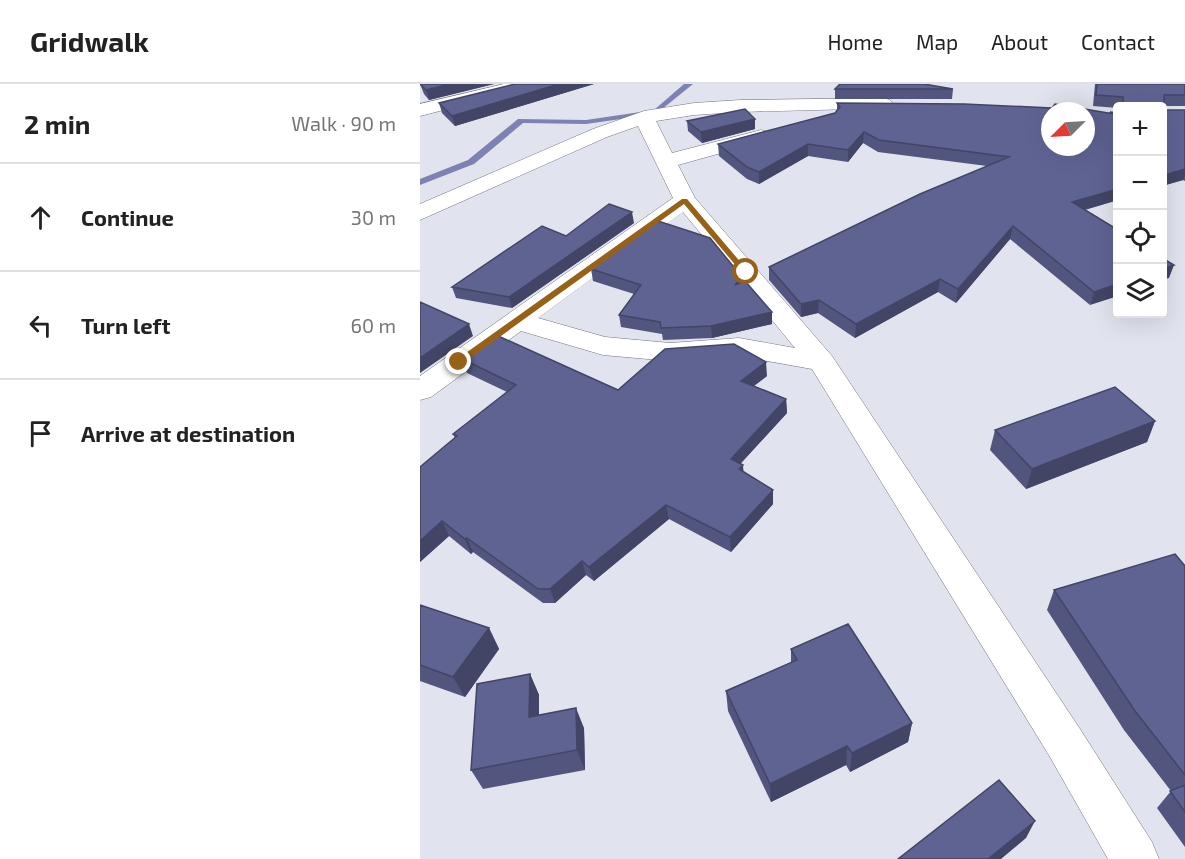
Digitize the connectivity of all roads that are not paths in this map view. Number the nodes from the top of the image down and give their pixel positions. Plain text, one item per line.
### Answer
1 (525, 84) edge
2 (905, 100) edge
3 (883, 104) junction
4 (420, 110) edge
5 (644, 117) junction
6 (800, 125) edge
7 (778, 131) edge
8 (667, 161) junction
9 (685, 200) junction
10 (420, 213) edge
11 (517, 321) junction
12 (822, 362) junction
13 (420, 390) edge
14 (1135, 859) edge

1 - 4 street
2 - 3 street
3 - 5 street
3 - 6 street
5 - 8 street
5 - 10 street
7 - 8 street
8 - 9 street
9 - 11 street
9 - 12 street
11 - 12 street
11 - 13 street
12 - 14 street

